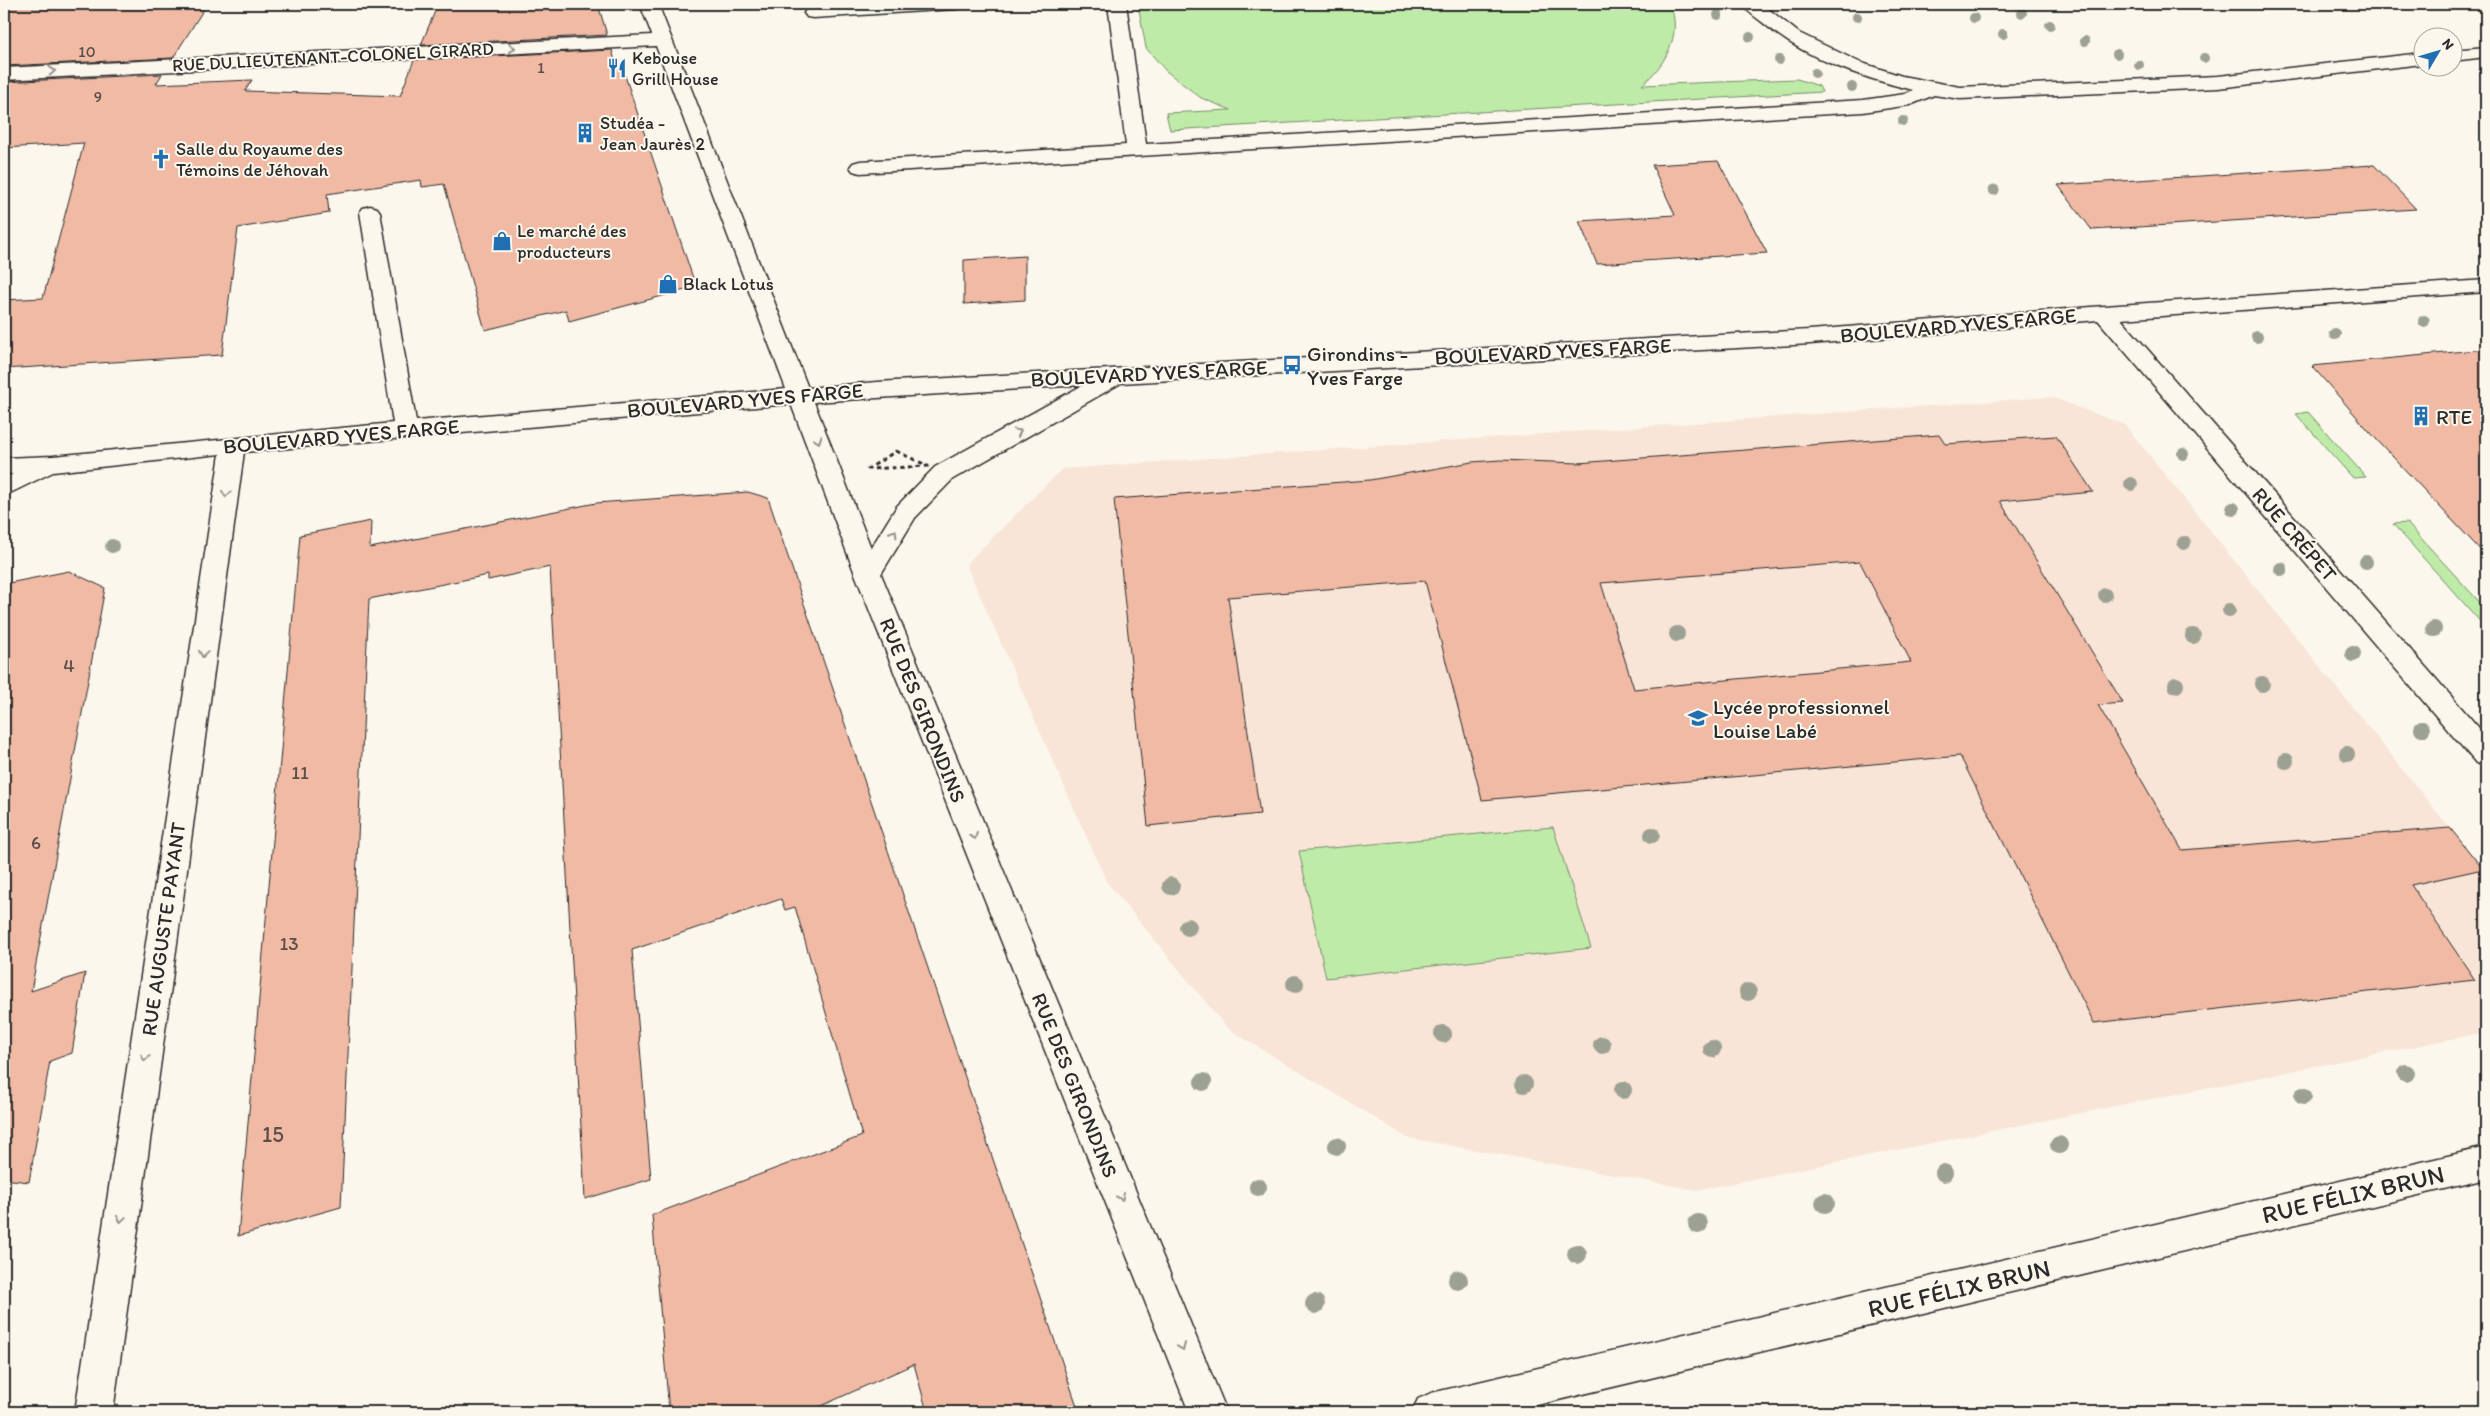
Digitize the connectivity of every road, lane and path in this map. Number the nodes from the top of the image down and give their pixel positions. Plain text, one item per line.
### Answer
1 (649, 4) edge
2 (956, 4) edge
3 (1117, 4) edge
4 (1751, 4) edge
5 (813, 13) dead end
6 (662, 40) junction
7 (2486, 52) edge
8 (2462, 55) edge
9 (2412, 60) edge
10 (4, 74) edge
11 (1931, 89) junction
12 (1137, 150) junction
13 (860, 167) dead end
14 (370, 212) dead end
15 (2486, 286) edge
16 (2104, 313) junction
17 (1119, 375) junction
18 (801, 395) junction
19 (406, 430) junction
20 (233, 445) junction
21 (53, 464) junction
22 (4, 466) edge
23 (4, 476) edge
24 (4, 488) edge
25 (868, 574) junction
26 (2486, 755) edge
27 (2486, 1163) edge
28 (94, 1412) edge
29 (1208, 1412) edge
30 (1431, 1412) edge

1 - 6 street, RUE DES GIRONDINS
2 - 5 street
3 - 12 street
4 - 11 street
10 -> 6 street, RUE DU LIEUTENANT-COLONEL GIRARD
6 - 18 street, RUE DES GIRONDINS
7 - 8 street
9 - 11 street
11 - 12 street
12 - 13 street
14 - 19 street
15 - 16 street, BOULEVARD YVES FARGE
16 - 17 street, BOULEVARD YVES FARGE
16 - 26 street, RUE CRÉPET
17 - 18 street, BOULEVARD YVES FARGE
25 -> 17 street
18 - 19 street, BOULEVARD YVES FARGE
18 -> 25 street, RUE DES GIRONDINS
19 - 20 street, BOULEVARD YVES FARGE
20 - 21 street, BOULEVARD YVES FARGE
20 -> 28 street, RUE AUGUSTE PAYANT
21 - 22 street, BOULEVARD YVES FARGE
21 - 23 street, BOULEVARD YVES FARGE
21 - 24 street
25 -> 29 street, RUE DES GIRONDINS
27 - 30 street, RUE FÉLIX BRUN

